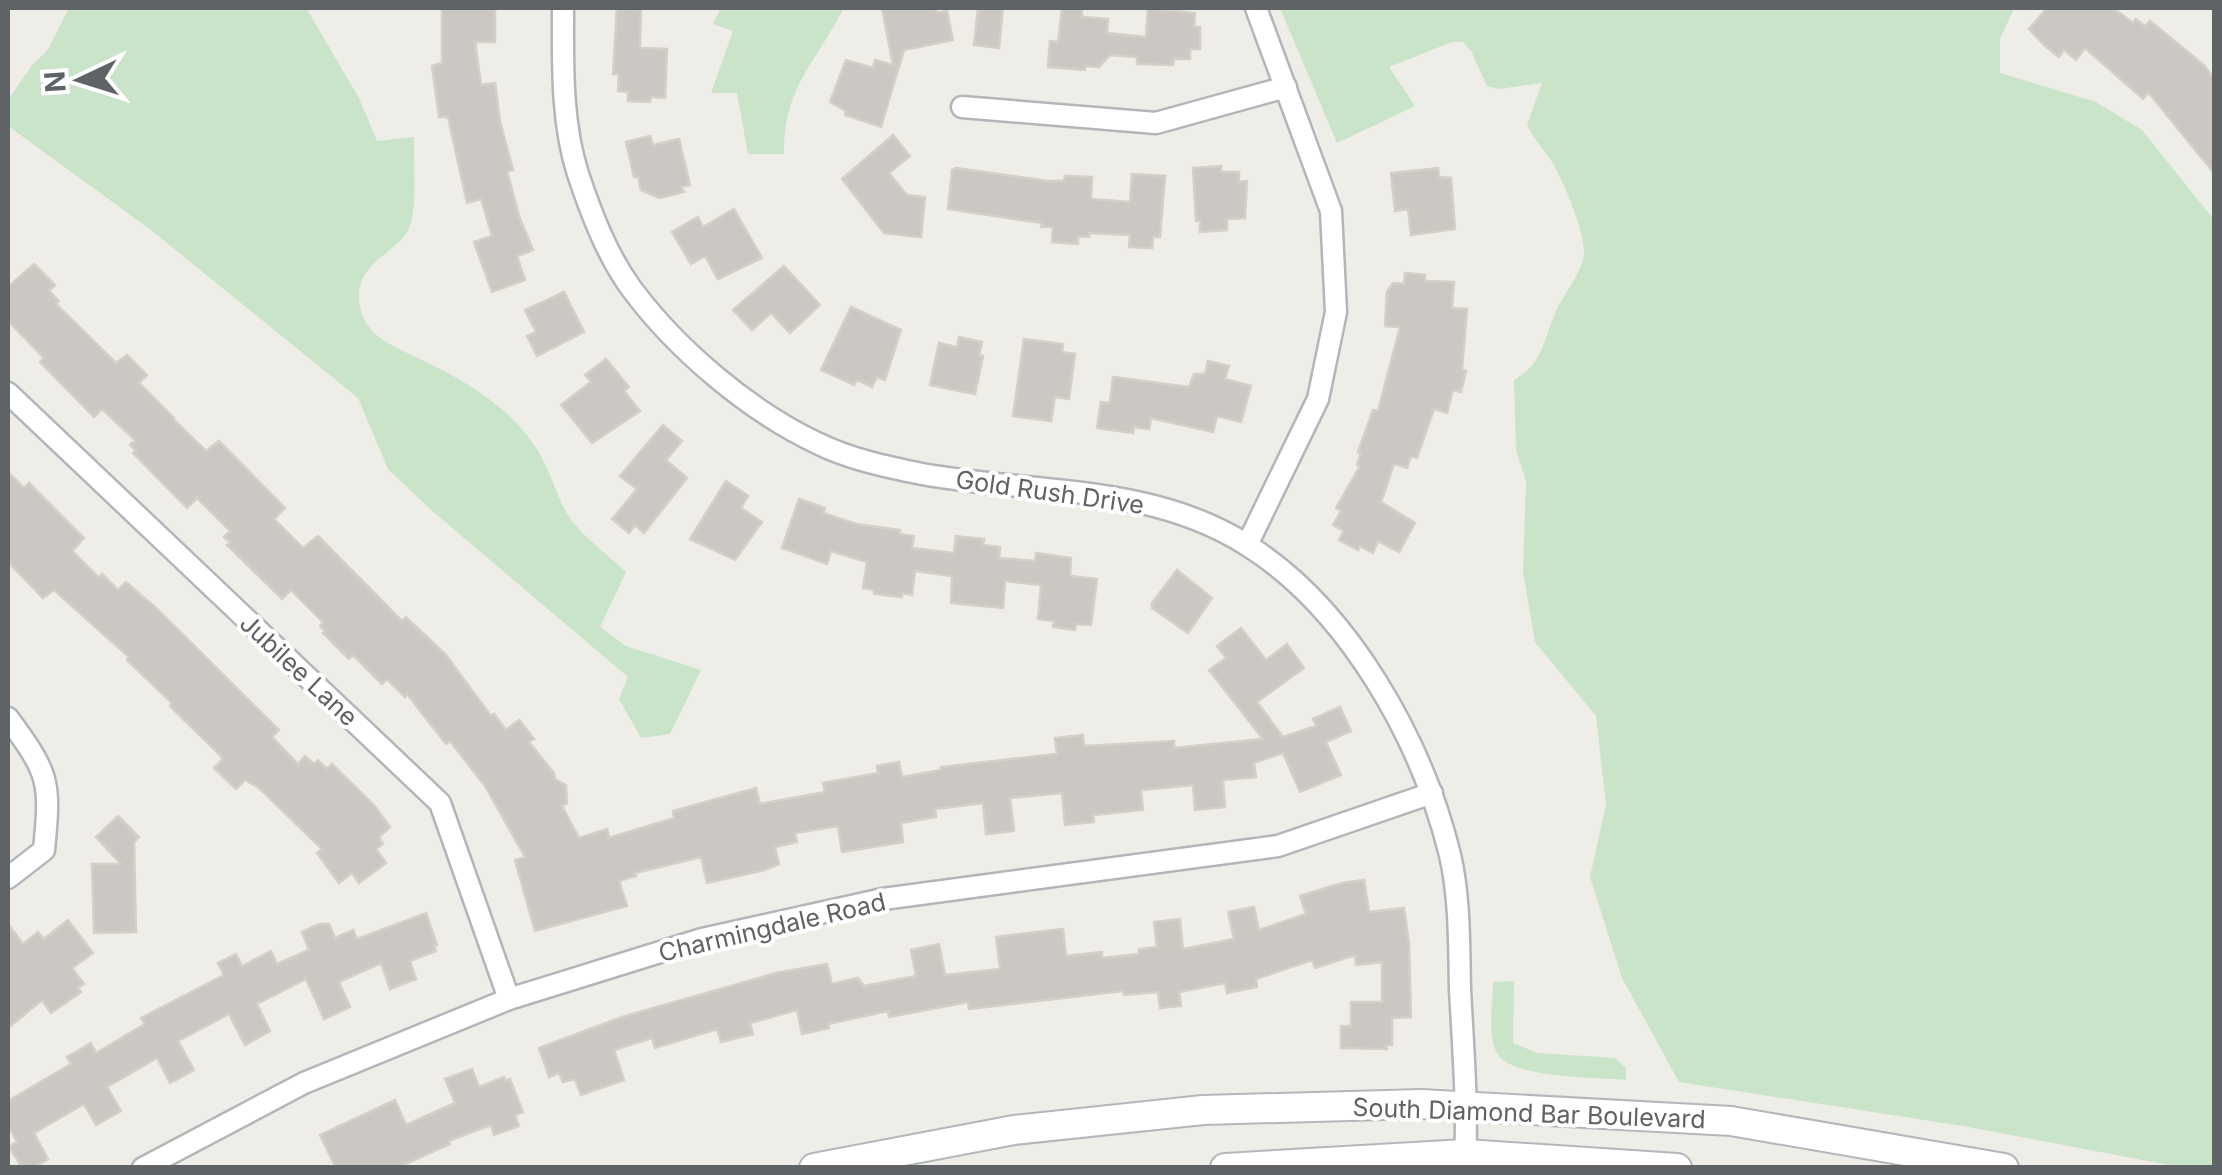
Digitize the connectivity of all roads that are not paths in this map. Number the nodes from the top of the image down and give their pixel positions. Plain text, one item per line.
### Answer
1 (563, 8) edge
2 (1256, 8) edge
3 (1286, 87) junction
4 (962, 107) dead end
5 (8, 392) edge
6 (1247, 545) junction
7 (8, 718) edge
8 (1432, 793) junction
9 (8, 878) edge
10 (509, 1000) junction
11 (1465, 1106) junction
12 (1465, 1161) edge
13 (143, 1168) edge
14 (814, 1168) edge
15 (1225, 1168) edge
16 (1676, 1168) edge
17 (2004, 1168) edge

1 - 6 street, Gold Rush Drive
2 - 3 street
3 - 4 street
3 - 6 street
5 - 10 street, Jubilee Lane
6 - 8 street, Gold Rush Drive
7 - 9 street
8 - 10 street, Charmingdale Road
8 - 11 street, Gold Rush Drive
10 - 13 street, Charmingdale Road
11 - 12 street, Gold Rush Drive
11 - 14 main road, South Diamond Bar Boulevard
11 - 17 main road, South Diamond Bar Boulevard
12 - 15 main road, South Diamond Bar Boulevard
12 - 16 main road, South Diamond Bar Boulevard

